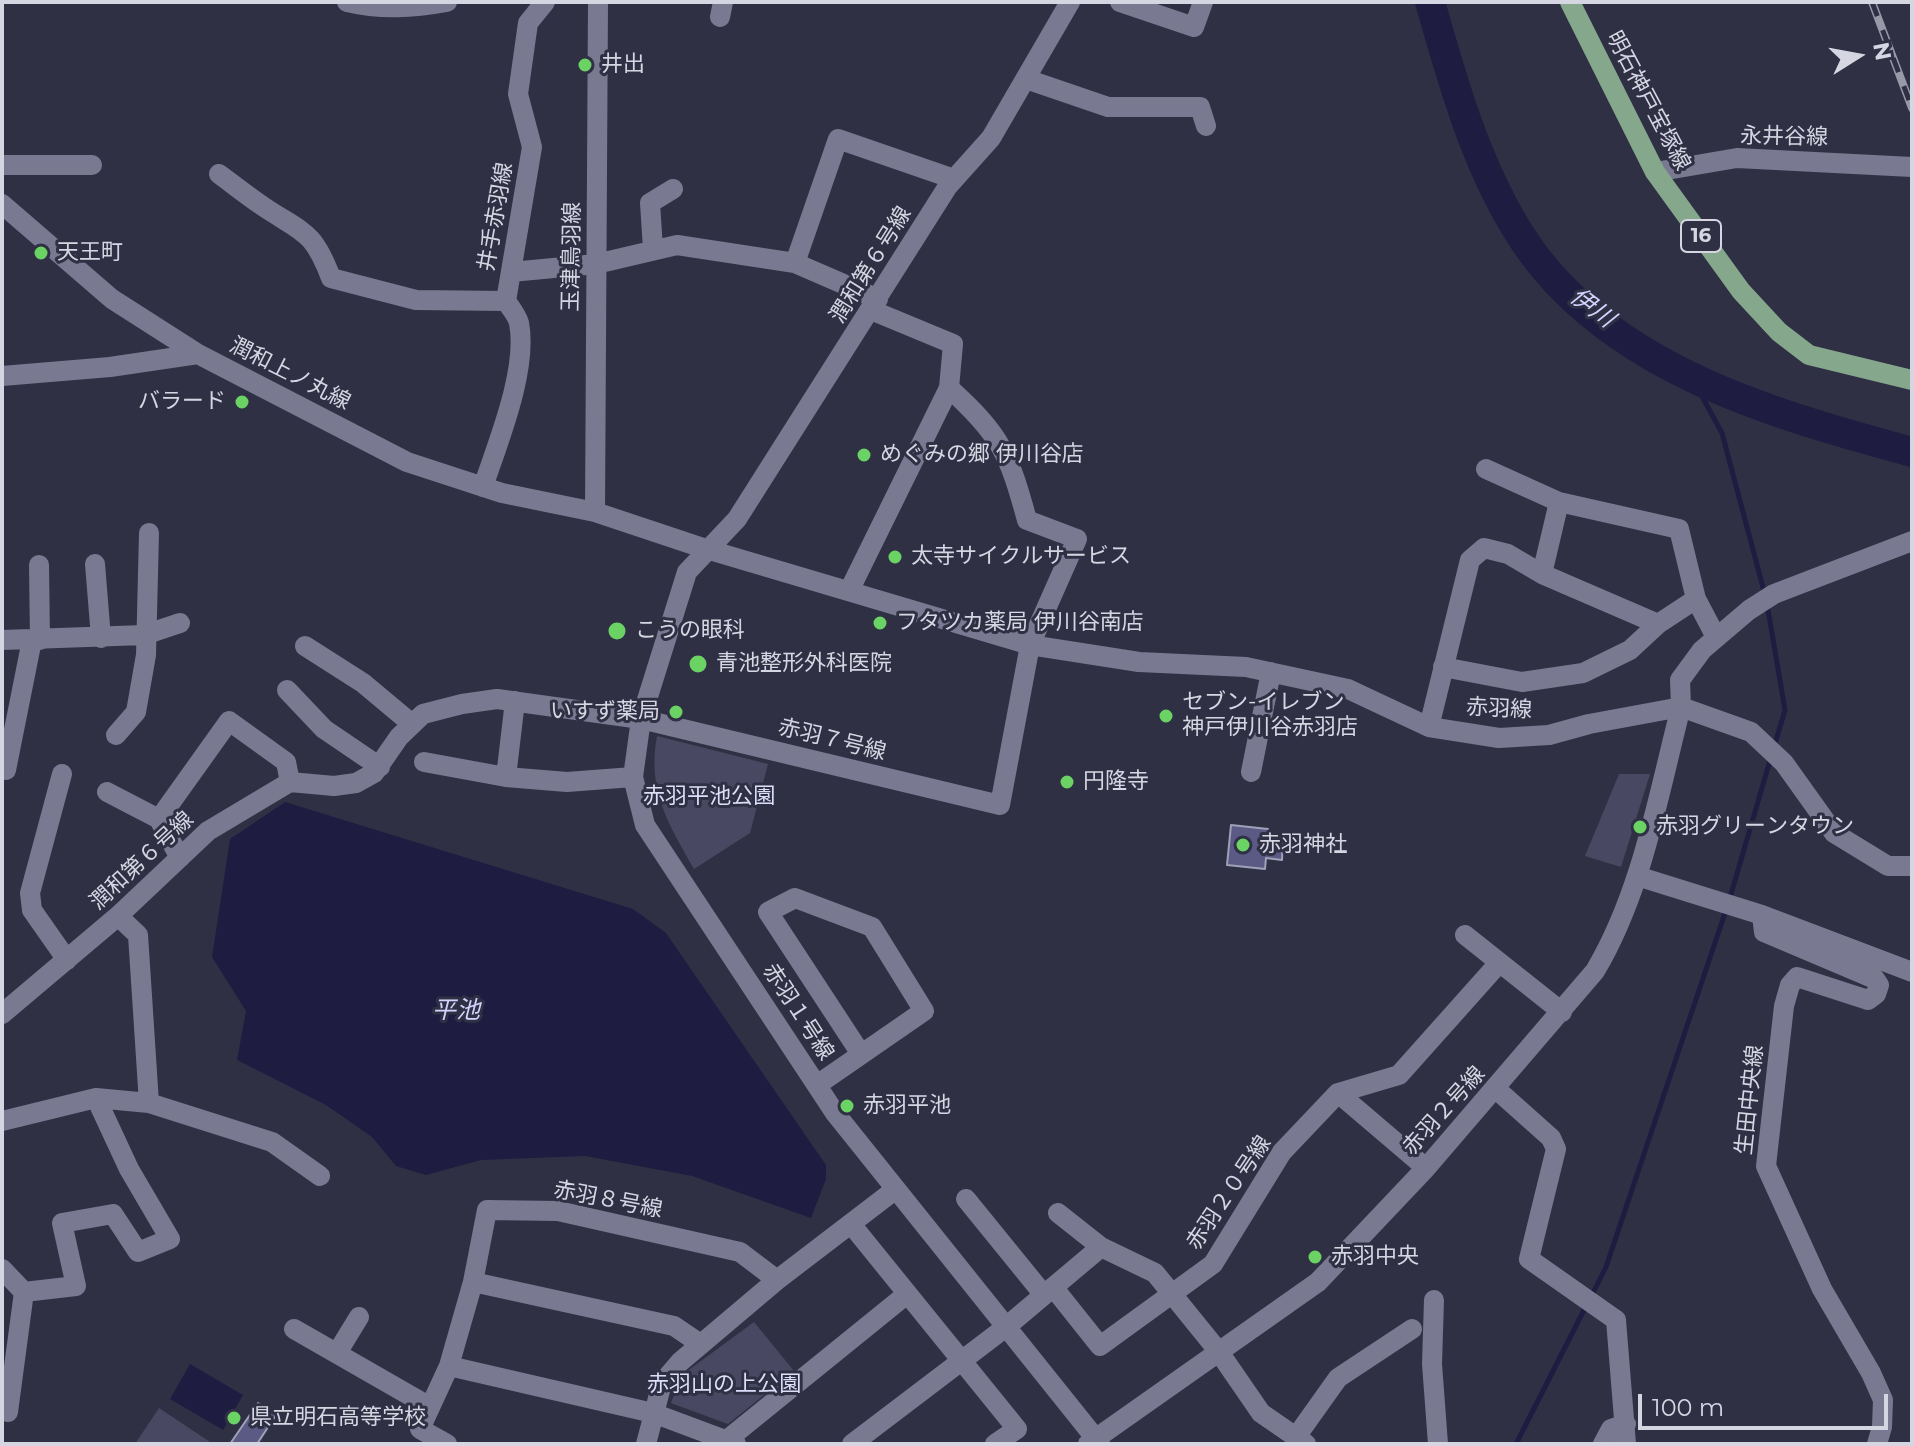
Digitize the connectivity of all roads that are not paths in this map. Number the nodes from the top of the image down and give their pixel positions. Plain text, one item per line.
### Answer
1 (347, 2) edge
2 (447, 2) edge
3 (545, 2) edge
4 (598, 2) edge
5 (1070, 2) edge
6 (1120, 2) edge
7 (1203, 2) edge
8 (1570, 2) edge
9 (1026, 79) junction
10 (1206, 126) dead end
11 (2, 165) edge
12 (92, 165) dead end
13 (1912, 167) edge
14 (1655, 172) junction
15 (219, 174) dead end
16 (954, 179) junction
17 (673, 189) dead end
18 (2, 204) edge
19 (653, 249) junction
20 (795, 263) junction
21 (596, 264) junction
22 (511, 272) junction
23 (506, 301) junction
24 (874, 304) junction
25 (198, 354) junction
26 (2, 376) edge
27 (1912, 380) edge
28 (949, 388) junction
29 (1486, 469) dead end
30 (483, 487) junction
31 (1559, 502) junction
32 (595, 512) junction
33 (149, 533) dead end
34 (1912, 541) edge
35 (706, 549) junction
36 (95, 564) dead end
37 (39, 565) dead end
38 (1542, 574) junction
39 (849, 591) junction
40 (1696, 599) junction
41 (180, 623) dead end
42 (1658, 624) junction
43 (144, 635) junction
44 (1716, 637) junction
45 (101, 638) junction
46 (2, 640) edge
47 (36, 640) junction
48 (1030, 645) junction
49 (305, 646) dead end
50 (1443, 667) junction
51 (1271, 672) junction
52 (287, 690) dead end
53 (515, 701) junction
54 (1681, 707) junction
55 (641, 719) junction
56 (412, 724) junction
57 (1429, 727) junction
58 (116, 735) dead end
59 (424, 762) dead end
60 (380, 767) junction
61 (6, 770) dead end
62 (1251, 772) dead end
63 (62, 774) dead end
64 (506, 777) junction
65 (633, 777) junction
66 (290, 782) junction
67 (107, 792) dead end
68 (159, 819) junction
69 (180, 858) junction
70 (1912, 866) edge
71 (1637, 876) junction
72 (1762, 915) junction
73 (118, 916) junction
74 (1465, 935) dead end
75 (67, 960) junction
76 (1499, 963) junction
77 (1912, 972) edge
78 (1562, 1012) junction
79 (2, 1014) edge
80 (861, 1054) junction
81 (817, 1085) junction
82 (1496, 1089) junction
83 (1338, 1093) junction
84 (96, 1098) junction
85 (149, 1103) junction
86 (2, 1121) edge
87 (1426, 1168) junction
88 (320, 1176) dead end
89 (896, 1189) junction
90 (966, 1199) dead end
91 (1058, 1213) dead end
92 (851, 1224) junction
93 (1101, 1247) junction
94 (2, 1269) edge
95 (777, 1280) junction
96 (473, 1282) junction
97 (1049, 1291) junction
98 (24, 1292) junction
99 (907, 1294) junction
100 (1173, 1294) junction
101 (1434, 1300) dead end
102 (359, 1317) dead end
103 (1006, 1327) junction
104 (294, 1329) dead end
105 (1412, 1329) dead end
106 (699, 1343) junction
107 (1219, 1352) junction
108 (337, 1353) junction
109 (961, 1360) junction
110 (449, 1366) junction
111 (430, 1407) junction
112 (8, 1412) dead end
113 (653, 1413) junction
114 (1626, 1434) edge
115 (732, 1441) edge
116 (1301, 1441) edge
117 (1095, 1442) edge
118 (447, 1444) edge
119 (646, 1444) edge
120 (852, 1444) edge
121 (995, 1444) edge
122 (1438, 1444) edge
123 (1603, 1444) edge
124 (1877, 1444) edge

1 - 2 street
3 - 22 street, 井手赤羽線
4 - 21 street, 玉津鳥羽線
5 - 9 street, 潤和第６号線
6 - 7 street
8 - 14 main road, 明石神戸宝塚線 / 16
9 - 10 street
9 - 16 street, 潤和第６号線
11 - 12 street
13 - 14 street, 永井谷線
14 - 27 main road, 明石神戸宝塚線 / 16
15 - 23 street
16 - 20 street
16 - 24 street, 潤和第６号線
17 - 19 street
18 - 25 street, 潤和上ノ丸線
19 - 20 street
19 - 21 street
20 - 24 street
21 - 22 street
21 - 32 street, 玉津鳥羽線
22 - 23 street, 井手赤羽線
23 - 30 street, 井手赤羽線
24 - 28 street
24 - 35 street, 潤和第６号線
25 - 26 street
25 - 30 street, 潤和上ノ丸線
28 - 39 street
28 - 48 street
29 - 31 street
30 - 32 street, 潤和上ノ丸線
31 - 38 street
31 - 40 street
32 - 35 street, 潤和上ノ丸線
33 - 43 street
34 - 44 street
35 - 39 street, 潤和上ノ丸線
35 - 55 street, 赤羽１号線
36 - 45 street
37 - 47 street
38 - 42 street
38 - 50 street
39 - 48 street, 赤羽線
40 - 42 street
40 - 44 street
41 - 43 street
42 - 50 street
43 - 45 street
43 - 58 street
44 - 54 street
45 - 47 street
46 - 47 street
47 - 61 street
48 - 51 street, 赤羽線
48 - 55 street, 赤羽７号線
49 - 56 street
50 - 57 street
51 - 57 street, 赤羽線
51 - 62 street
52 - 60 street
53 - 55 street, 赤羽７号線
53 - 56 street, 赤羽７号線
53 - 64 street
54 - 57 street, 赤羽線
54 - 70 street
54 - 71 street, 赤羽２号線
55 - 65 street, 赤羽１号線
56 - 60 street
59 - 64 street
60 - 66 street
63 - 75 street
64 - 65 street
65 - 81 street, 赤羽１号線
66 - 68 street
66 - 69 street, 潤和第６号線
67 - 68 street
68 - 69 street
69 - 73 street, 潤和第６号線
71 - 72 street
71 - 78 street, 赤羽２号線
72 - 77 street
72 - 124 street, 生田中央線
73 - 75 street, 潤和第６号線
73 - 85 street
74 - 76 street
75 - 79 street, 潤和第６号線
76 - 78 street
76 - 83 street
78 - 82 street, 赤羽２号線
80 - 80 street
80 - 81 street
81 - 89 street, 赤羽１号線
82 - 87 street, 赤羽２号線
82 - 114 street
83 - 87 street
83 - 100 street, 赤羽２０号線
84 - 85 street
84 - 86 street
84 - 98 street
85 - 88 street
87 - 107 street, 赤羽２号線
89 - 92 street
89 - 103 street, 赤羽１号線
90 - 97 street
91 - 93 street
92 - 95 street
92 - 99 street
93 - 97 street
93 - 100 street
94 - 98 street
95 - 96 street, 赤羽８号線
95 - 106 street
96 - 106 street
96 - 110 street, 赤羽８号線
97 - 100 street, 赤羽２０号線
97 - 103 street
98 - 112 street
99 - 109 street
99 - 115 street
100 - 107 street
101 - 122 street
102 - 108 street
103 - 109 street
103 - 117 street, 赤羽１号線
104 - 108 street
105 - 116 street
106 - 113 street
107 - 116 street
107 - 117 street, 赤羽２号線
108 - 111 street
109 - 120 street
109 - 121 street
110 - 111 street, 赤羽８号線
110 - 113 street
111 - 118 street
113 - 115 street
113 - 119 street
114 - 123 street

